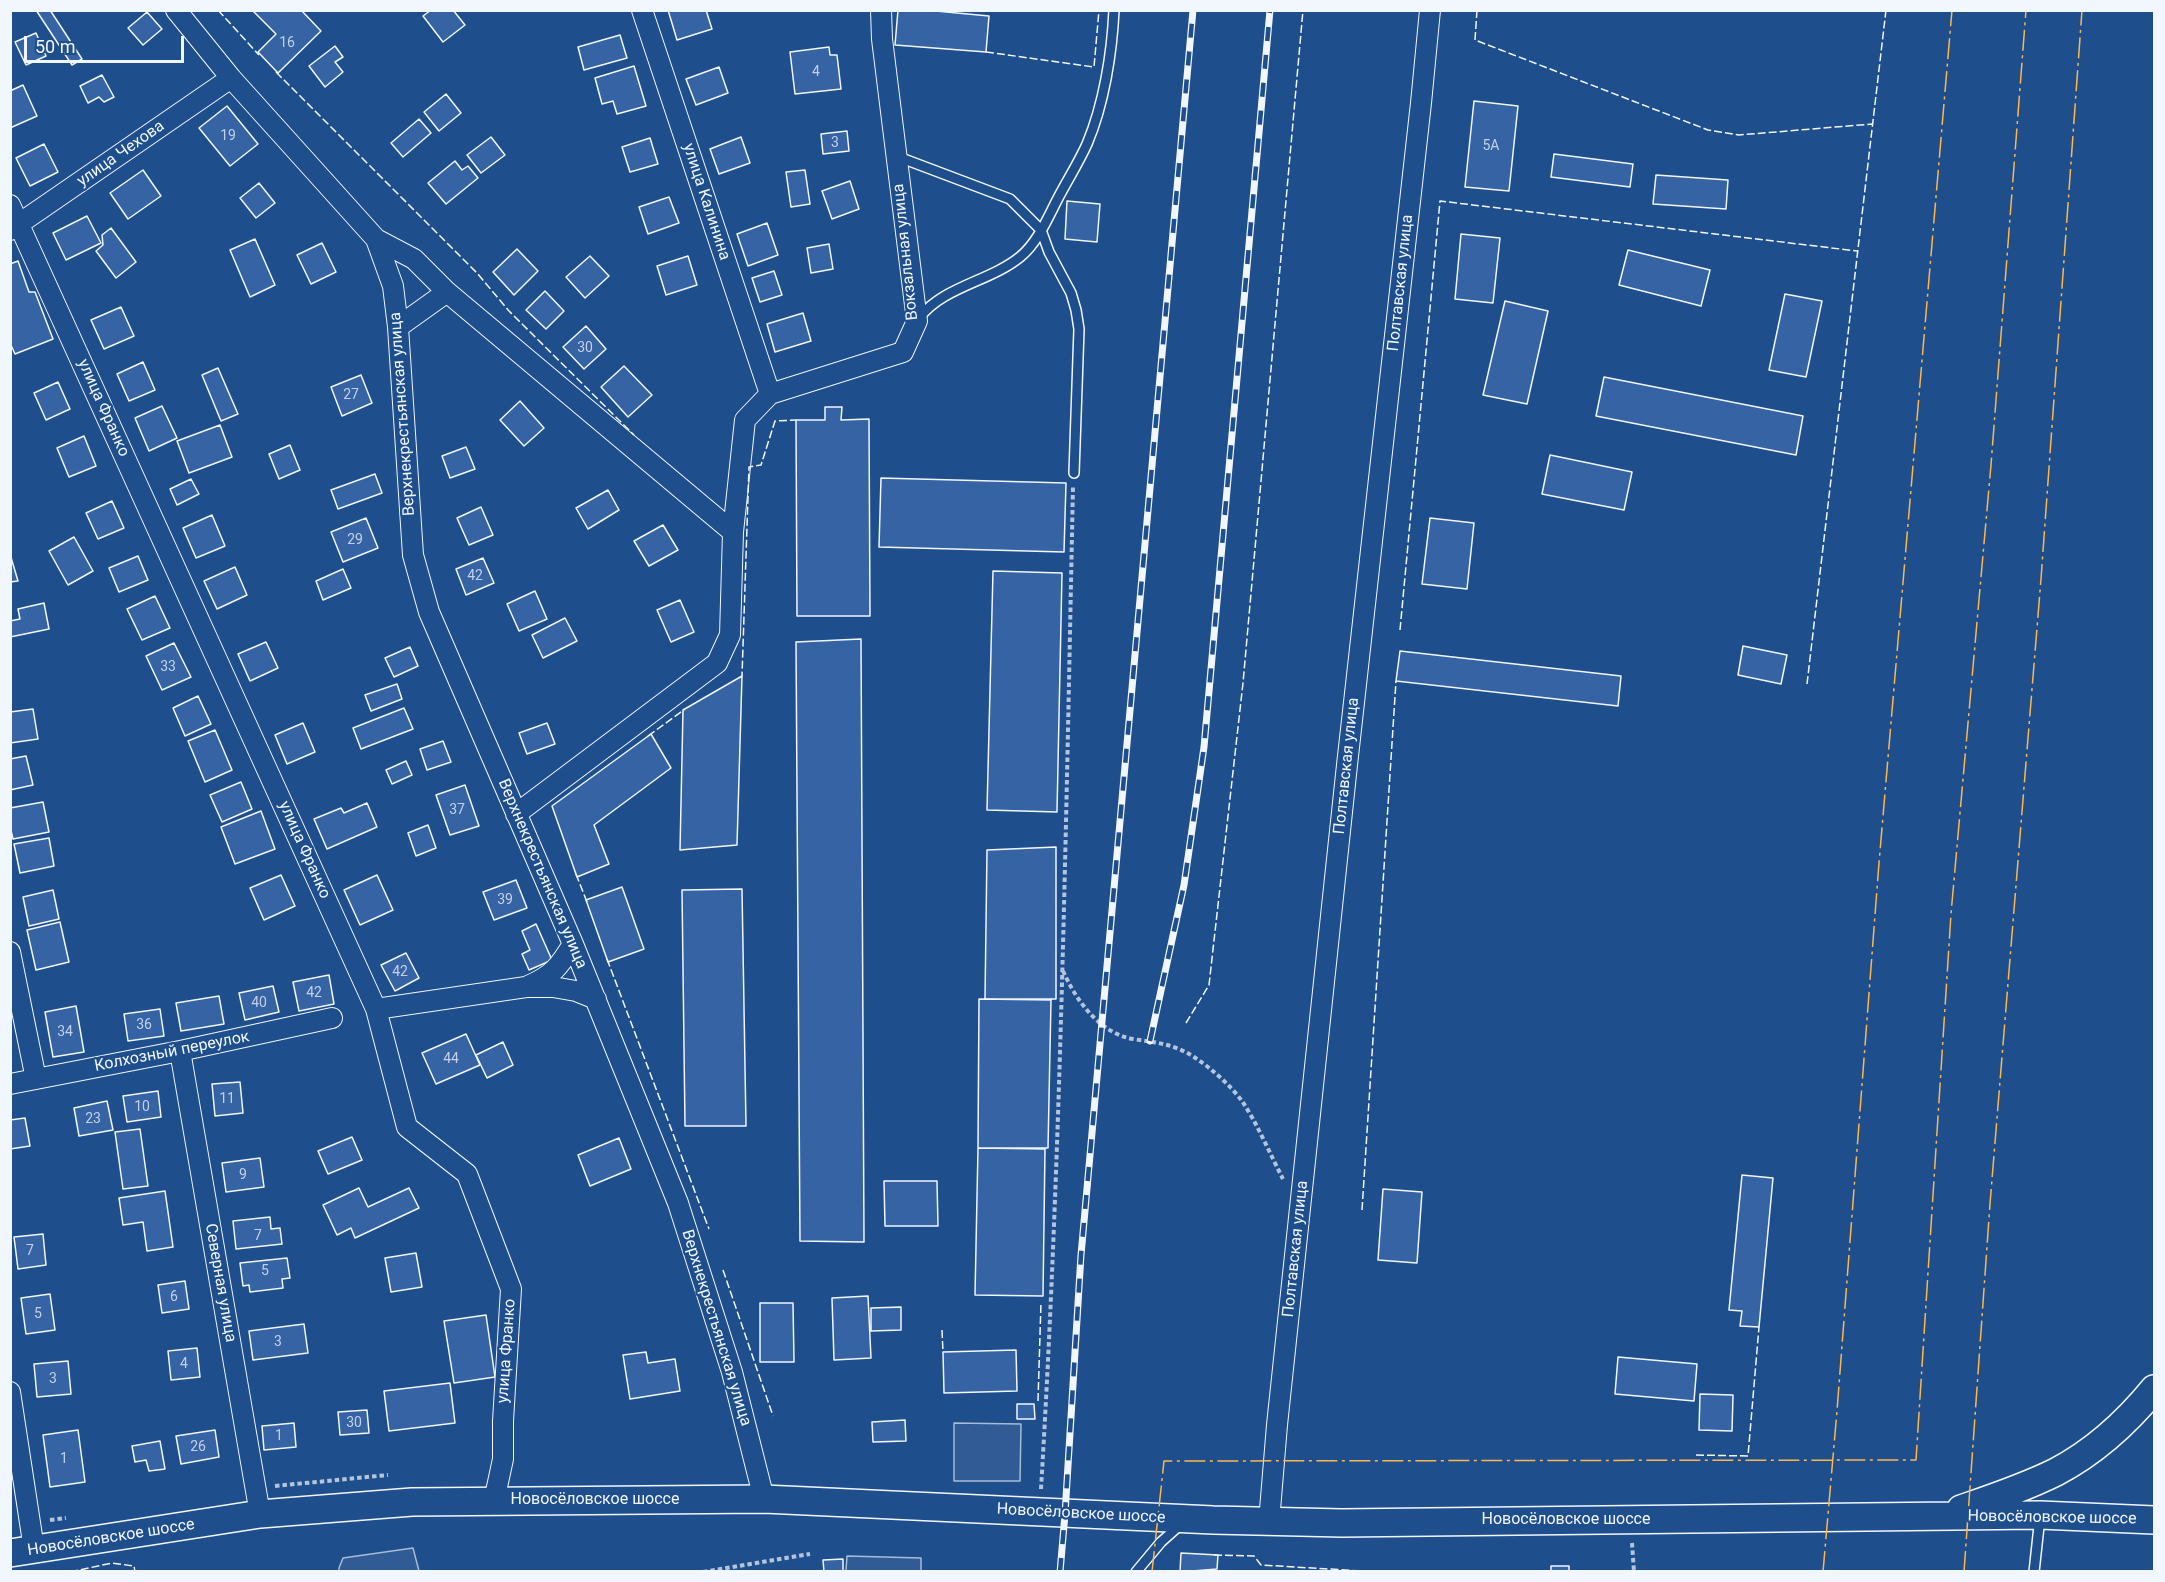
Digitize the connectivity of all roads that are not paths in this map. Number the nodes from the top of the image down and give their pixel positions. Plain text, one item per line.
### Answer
1 (176, 10) edge
2 (642, 10) edge
3 (881, 10) edge
4 (1114, 10) edge
5 (1430, 10) edge
6 (231, 78) junction
7 (896, 156) junction
8 (10, 206) edge
9 (15, 227) edge
10 (1041, 230) junction
11 (376, 239) junction
12 (447, 292) junction
13 (917, 321) junction
14 (398, 327) junction
15 (770, 394) junction
16 (1074, 473) road end
17 (733, 532) junction
18 (516, 814) junction
19 (573, 944) junction
20 (10, 952) edge
21 (526, 987) junction
22 (596, 999) junction
23 (376, 1009) junction
24 (332, 1018) dead end
25 (180, 1051) junction
26 (36, 1078) junction
27 (10, 1084) edge
28 (2154, 1389) edge
29 (10, 1392) edge
30 (764, 1499) junction
31 (494, 1501) junction
32 (260, 1514) junction
33 (2040, 1515) junction
34 (1943, 1516) junction
35 (1186, 1519) junction
36 (2154, 1520) edge
37 (1269, 1522) junction
38 (22, 1551) edge
39 (1136, 1572) edge
40 (2034, 1572) edge

1 - 6 street, Верхнекрестьянская улица
2 - 15 street, улица Калинина
3 - 7 street, Вокзальная улица
4 - 10 lane
5 - 37 street, Полтавская улица
6 - 9 street, улица Чехова
6 - 11 street, Верхнекрестьянская улица
7 - 10 lane
7 - 13 street, Вокзальная улица
8 - 9 street, улица Франко
9 - 23 street, улица Франко
10 - 13 lane
10 - 16 lane
11 - 12 street, Верхнекрестьянская улица
11 - 14 street, Верхнекрестьянская улица
12 - 14 street
12 - 17 street, Верхнекрестьянская улица
13 - 15 street, Вокзальная улица
14 - 18 street, Верхнекрестьянская улица
15 - 17 street
17 - 18 street
18 - 19 street, Верхнекрестьянская улица
19 - 21 street
19 - 22 street, Верхнекрестьянская улица
20 - 26 street
21 - 22 street
21 - 23 street
22 - 30 street, Верхнекрестьянская улица
23 - 31 street, улица Франко
24 - 25 street, Колхозный переулок
25 - 26 street, Колхозный переулок
25 - 32 street, Северная улица
26 - 27 street, Колхозный переулок
28 - 34 main road
29 - 38 street
30 - 31 main road, Новосёловское шоссе
30 - 35 main road, Новосёловское шоссе
31 - 32 main road, Новосёловское шоссе
32 - 38 main road, Новосёловское шоссе
33 - 34 main road, Новосёловское шоссе
33 - 36 main road, Новосёловское шоссе
33 - 40 lane
34 - 37 main road, Новосёловское шоссе
35 - 37 main road, Новосёловское шоссе
35 - 39 lane

